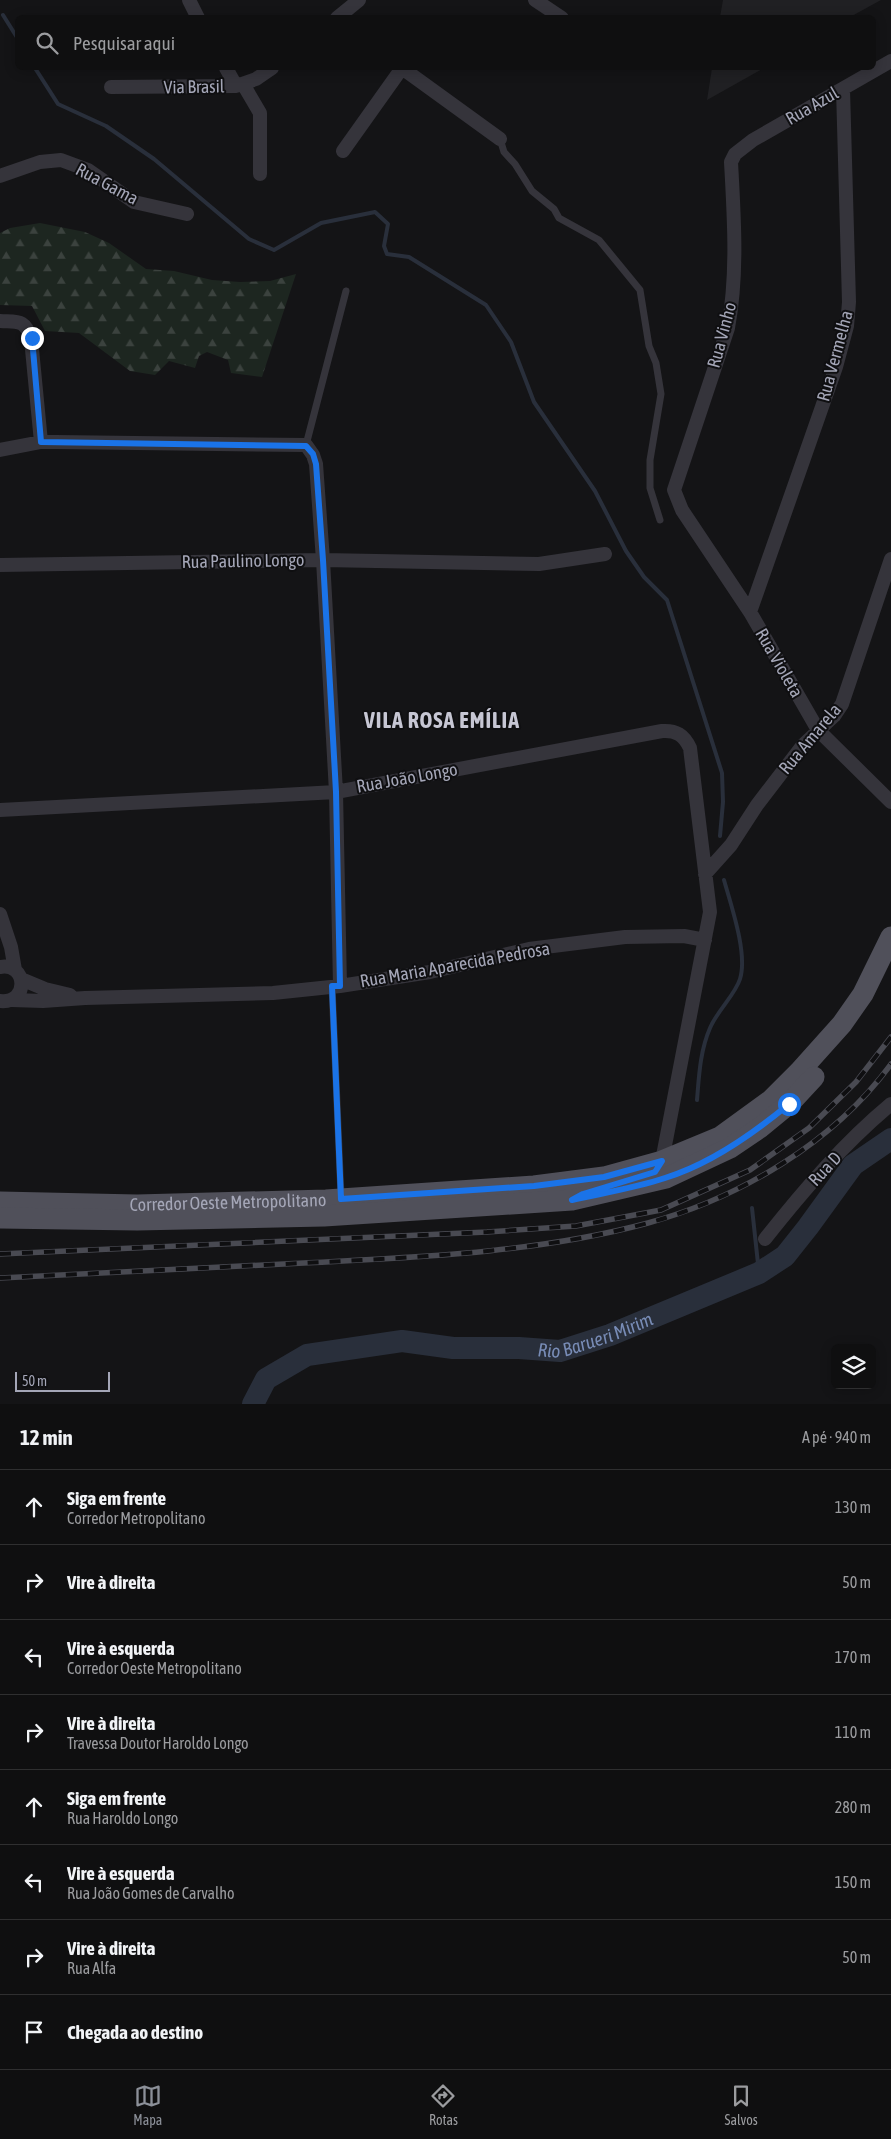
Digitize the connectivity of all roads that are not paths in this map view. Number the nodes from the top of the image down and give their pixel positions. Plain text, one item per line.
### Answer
1 (189, 0) edge
2 (536, 0) edge
3 (350, 3) edge
4 (196, 15) edge
5 (340, 15) edge
6 (558, 15) edge
7 (891, 61) edge
8 (228, 70) edge
9 (269, 70) edge
10 (401, 70) edge
11 (405, 70) edge
12 (876, 70) edge
13 (876, 70) edge
14 (239, 85) junction
15 (111, 88) dead end
16 (843, 89) junction
17 (500, 139) joint
18 (343, 151) dead end
19 (734, 154) joint
20 (260, 174) dead end
21 (0, 176) edge
22 (187, 214) dead end
23 (346, 291) dead end
24 (0, 321) edge
25 (41, 442) junction
26 (306, 446) junction
27 (0, 450) edge
28 (682, 510) joint
29 (660, 520) dead end
30 (605, 554) dead end
31 (891, 558) edge
32 (323, 560) junction
33 (0, 565) edge
34 (750, 612) junction
35 (818, 730) junction
36 (336, 792) junction
37 (891, 802) edge
38 (0, 810) edge
39 (706, 874) junction
40 (0, 916) edge
41 (0, 922) edge
42 (891, 937) edge
43 (705, 940) junction
44 (0, 967) edge
45 (891, 969) edge
46 (18, 975) junction
47 (336, 986) junction
48 (85, 998) junction
49 (5, 1003) edge
50 (891, 1104) edge
51 (662, 1161) junction
52 (341, 1199) junction
53 (572, 1200) junction
54 (0, 1202) edge
55 (0, 1218) edge
56 (765, 1239) dead end

1 - 4 street
2 - 6 street
3 - 5 street
7 - 13 street, Rua Azul
8 - 14 street
9 - 14 street, Via Brasil
10 - 18 street
11 - 17 street
12 - 16 street, Rua Azul
14 - 15 street, Via Brasil
14 - 20 street
16 - 19 street, Rua Azul
16 - 34 street, Rua Vermelha
17 - 29 lane
19 - 28 street, Rua Vinho
21 - 22 street, Rua Gama
23 - 26 lane
24 - 25 street
25 - 26 street
25 - 27 street
26 - 32 street
28 - 34 street, Rua Violeta
30 - 32 street, Rua Paulino Longo
31 - 35 street, Rua Amarela
32 - 33 street, Rua Paulino Longo
32 - 36 street
34 - 35 street, Rua Violeta
35 - 37 street, Rua Violeta
35 - 39 street, Rua Amarela
36 - 38 street, Rua João Longo
36 - 39 street, Rua João Longo
36 - 47 street
39 - 43 street
40 - 41 street
40 - 46 street
42 - 51 main road, Corredor Oeste Metropolitano
43 - 47 street, Rua Maria Aparecida Pedrosa
43 - 51 street
44 - 46 street, Rua Maria Aparecida Pedrosa
45 - 53 main road
46 - 48 street, Rua Maria Aparecida Pedrosa
46 - 49 street
47 - 48 street, Rua Maria Aparecida Pedrosa
47 - 52 lane
48 - 49 street, Rua Maria Aparecida Pedrosa
50 - 56 street, Rua D
51 - 52 main road, Corredor Oeste Metropolitano
51 - 53 main road
52 - 54 main road, Corredor Oeste Metropolitano
53 - 55 main road

